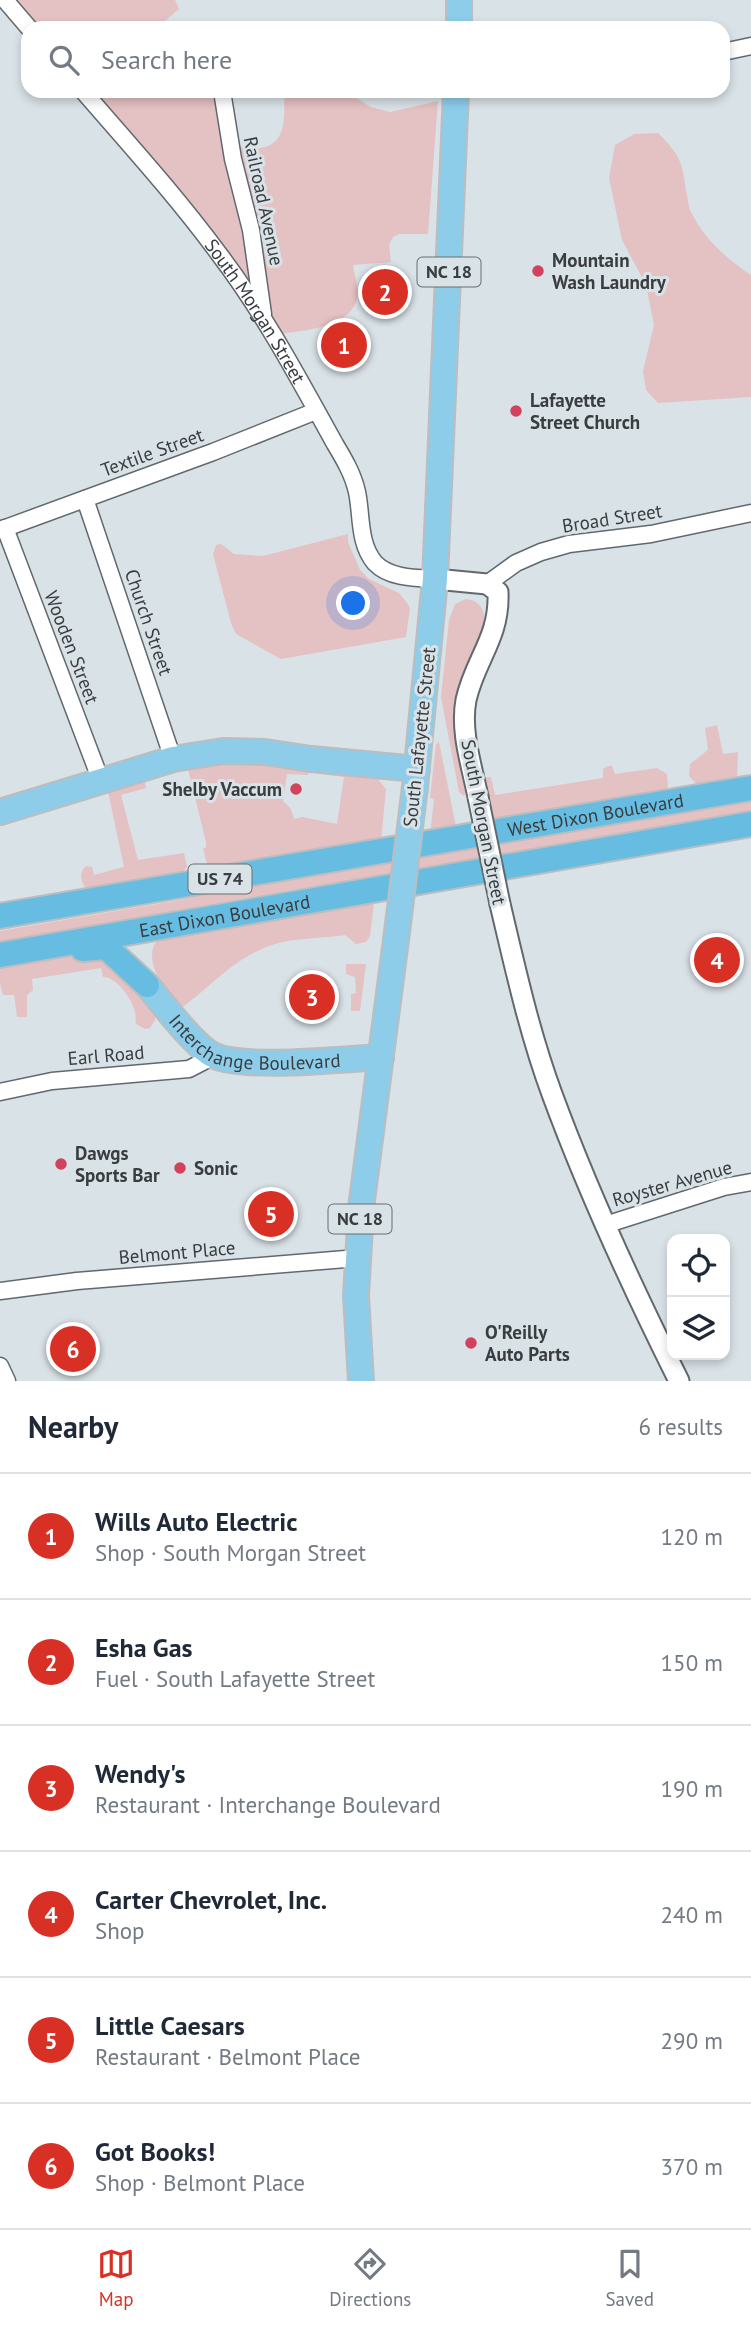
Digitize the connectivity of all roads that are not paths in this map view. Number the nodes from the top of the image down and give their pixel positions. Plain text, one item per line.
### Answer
1 (5, 0) edge
2 (460, 0) edge
3 (23, 21) edge
4 (458, 21) edge
5 (751, 46) edge
6 (730, 50) edge
7 (89, 98) edge
8 (223, 98) edge
9 (456, 98) edge
10 (264, 320) junction
11 (316, 411) junction
12 (85, 499) junction
13 (751, 513) edge
14 (2, 529) edge
15 (435, 579) junction
16 (487, 584) junction
17 (173, 759) junction
18 (416, 778) junction
19 (101, 781) junction
20 (751, 788) edge
21 (0, 812) edge
22 (751, 824) edge
23 (441, 841) joint
24 (446, 876) joint
25 (0, 916) edge
26 (149, 930) junction
27 (74, 943) junction
28 (0, 954) edge
29 (147, 985) junction
30 (214, 1056) junction
31 (381, 1057) junction
32 (0, 1092) edge
33 (751, 1182) edge
34 (604, 1225) junction
35 (358, 1258) junction
36 (0, 1291) edge
37 (362, 1381) edge
38 (679, 1381) edge

1 - 3 street
2 - 4 main road
5 - 6 street
7 - 10 street, South Morgan Street
8 - 10 street, Railroad Avenue
9 - 15 main road, South Lafayette Street / NC 18
10 - 11 street, South Morgan Street
11 - 12 street, Textile Street
11 - 15 street, South Morgan Street
12 - 14 street, Textile Street
12 - 17 street, Church Street
13 - 16 street, Broad Street
14 - 19 street, Wooden Street
15 - 16 street, South Morgan Street
15 - 18 main road, South Lafayette Street / NC 18
16 - 34 street, South Morgan Street, bridge
17 - 18 main road
17 - 19 main road
18 - 31 main road, South Lafayette Street / NC 18, bridge
19 - 21 main road
20 - 23 highway, West Dixon Boulevard / US 74
22 - 24 highway, West Dixon Boulevard / US 74
23 - 25 highway, East Dixon Boulevard / US 74
24 - 26 highway, East Dixon Boulevard / US 74
26 - 27 highway, East Dixon Boulevard / US 74
26 - 29 highway
27 - 28 highway, East Dixon Boulevard / US 74
27 - 29 highway
29 - 30 main road, Interchange Boulevard
30 - 31 main road, Interchange Boulevard
30 - 32 street, Earl Road
31 - 35 main road, South Lafayette Street / NC 18
33 - 34 street, Royster Avenue
34 - 38 street, South Morgan Street
35 - 36 street, Belmont Place
35 - 37 main road, South Lafayette Street / NC 18

